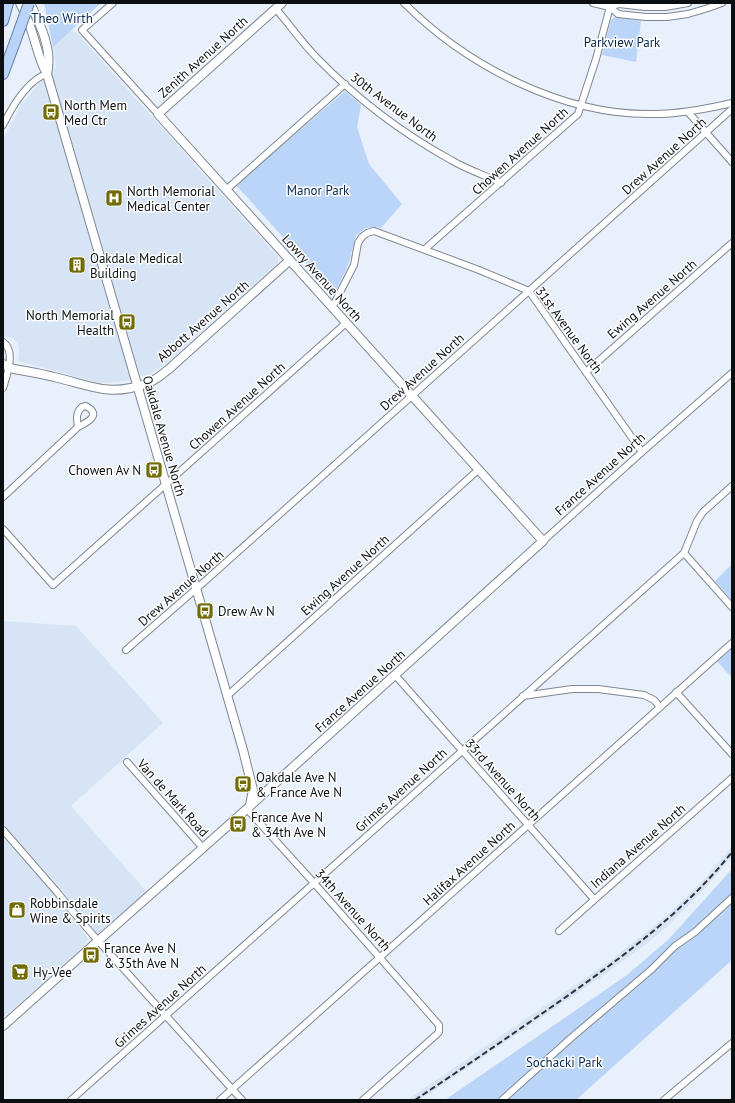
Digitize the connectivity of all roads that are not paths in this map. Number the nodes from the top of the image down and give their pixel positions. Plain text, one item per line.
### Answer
1 (20, 3) edge
2 (29, 3) edge
3 (113, 3) edge
4 (404, 3) edge
5 (593, 3) edge
6 (688, 3) edge
7 (722, 3) edge
8 (611, 5) edge
9 (7, 6) edge
10 (279, 6) edge
11 (3, 21) edge
12 (3, 74) edge
13 (47, 74) junction
14 (345, 84) junction
15 (732, 103) edge
16 (581, 105) junction
17 (732, 109) edge
18 (688, 112) junction
19 (158, 114) junction
20 (3, 125) edge
21 (706, 133) junction
22 (732, 162) edge
23 (501, 182) junction
24 (226, 190) junction
25 (732, 243) edge
26 (425, 249) junction
27 (290, 260) junction
28 (529, 291) junction
29 (332, 308) junction
30 (346, 323) junction
31 (3, 342) edge
32 (5, 367) edge
33 (586, 372) junction
34 (732, 373) edge
35 (137, 386) junction
36 (3, 388) edge
37 (412, 396) junction
38 (78, 427) dead end
39 (642, 452) junction
40 (478, 470) junction
41 (165, 484) junction
42 (732, 486) edge
43 (3, 497) edge
44 (3, 529) edge
45 (542, 542) junction
46 (684, 553) junction
47 (196, 589) junction
48 (732, 607) edge
49 (732, 643) edge
50 (126, 650) dead end
51 (395, 675) junction
52 (676, 692) junction
53 (226, 696) junction
54 (523, 696) junction
55 (660, 706) junction
56 (462, 750) junction
57 (732, 754) edge
58 (127, 762) dead end
59 (732, 778) edge
60 (248, 808) junction
61 (528, 825) junction
62 (3, 830) edge
63 (203, 848) junction
64 (314, 883) junction
65 (732, 898) edge
66 (594, 899) junction
67 (559, 931) dead end
68 (98, 941) junction
69 (380, 957) junction
70 (165, 1015) junction
71 (3, 1026) edge
72 (732, 1043) edge
73 (232, 1089) junction
74 (71, 1100) edge
75 (220, 1100) edge
76 (242, 1100) edge
77 (363, 1100) edge
78 (502, 1100) edge
79 (664, 1100) edge

1 - 13 street, Oakdale Avenue North
2 - 12 main road, bridge
2 - 13 street, Oakdale Avenue North
3 - 19 street, Lowry Avenue North
4 - 16 street
5 - 8 street
6 - 8 street
7 - 8 street
8 - 16 street, Chowen Avenue North
9 - 11 main road
10 - 14 street, 30th Avenue North
10 - 19 street, Zenith Avenue North
13 - 20 street
13 - 35 street, Oakdale Avenue North
14 - 23 street, 30th Avenue North
14 - 24 street
15 - 18 street
16 - 18 street
16 - 23 street, Chowen Avenue North
17 - 21 street, Drew Avenue North
18 - 21 street
19 - 24 street, Lowry Avenue North
21 - 22 street
21 - 28 street, Drew Avenue North
23 - 26 street, Chowen Avenue North
24 - 27 street, Lowry Avenue North
25 - 33 street, Ewing Avenue North
26 - 28 street, 31st Avenue North
26 - 29 street, 31st Avenue North
27 - 29 street, Lowry Avenue North
27 - 35 street, Abbott Avenue North
28 - 33 street, 31st Avenue North
28 - 37 street, Drew Avenue North
29 - 30 street, Lowry Avenue North
30 - 37 street, Lowry Avenue North
30 - 41 street, Chowen Avenue North
31 - 32 street
32 - 35 street, Abbott Avenue North
32 - 36 street
33 - 39 street, 31st Avenue North
34 - 39 street, France Avenue North
35 - 41 street, Oakdale Avenue North
37 - 40 street, Lowry Avenue North
37 - 47 street, Drew Avenue North
38 - 43 street
39 - 45 street, France Avenue North
40 - 45 street, Lowry Avenue North
40 - 53 street, Ewing Avenue North
41 - 44 street, Chowen Avenue North
41 - 47 street, Oakdale Avenue North
42 - 46 street, Grimes Avenue North
45 - 51 street, France Avenue North
46 - 48 street
46 - 54 street, Grimes Avenue North
47 - 50 street, Drew Avenue North
47 - 53 street, Oakdale Avenue North
49 - 52 street, Halifax Avenue North
51 - 56 street, 33rd Avenue North
51 - 60 street, France Avenue North
52 - 55 street, Halifax Avenue North
52 - 57 street
53 - 60 street, Oakdale Avenue North
54 - 55 street
54 - 56 street, Grimes Avenue North
55 - 61 street, Halifax Avenue North
56 - 61 street, 33rd Avenue North
56 - 64 street, Grimes Avenue North
58 - 63 street, Van de Mark Road
59 - 66 street, Indiana Avenue North
60 - 63 street, France Avenue North
60 - 64 street, 34th Avenue North
61 - 66 street, 33rd Avenue North
61 - 69 street, Halifax Avenue North
62 - 68 street
63 - 68 street, France Avenue North
64 - 69 street, 34th Avenue North
64 - 70 street, Grimes Avenue North
65 - 78 street
66 - 67 street, Indiana Avenue North
68 - 70 street
68 - 71 street, France Avenue North
69 - 73 street, Halifax Avenue North
69 - 77 street, 34th Avenue North
70 - 73 street
70 - 74 street, Grimes Avenue North
72 - 79 street
73 - 75 street, Halifax Avenue North
73 - 76 street

